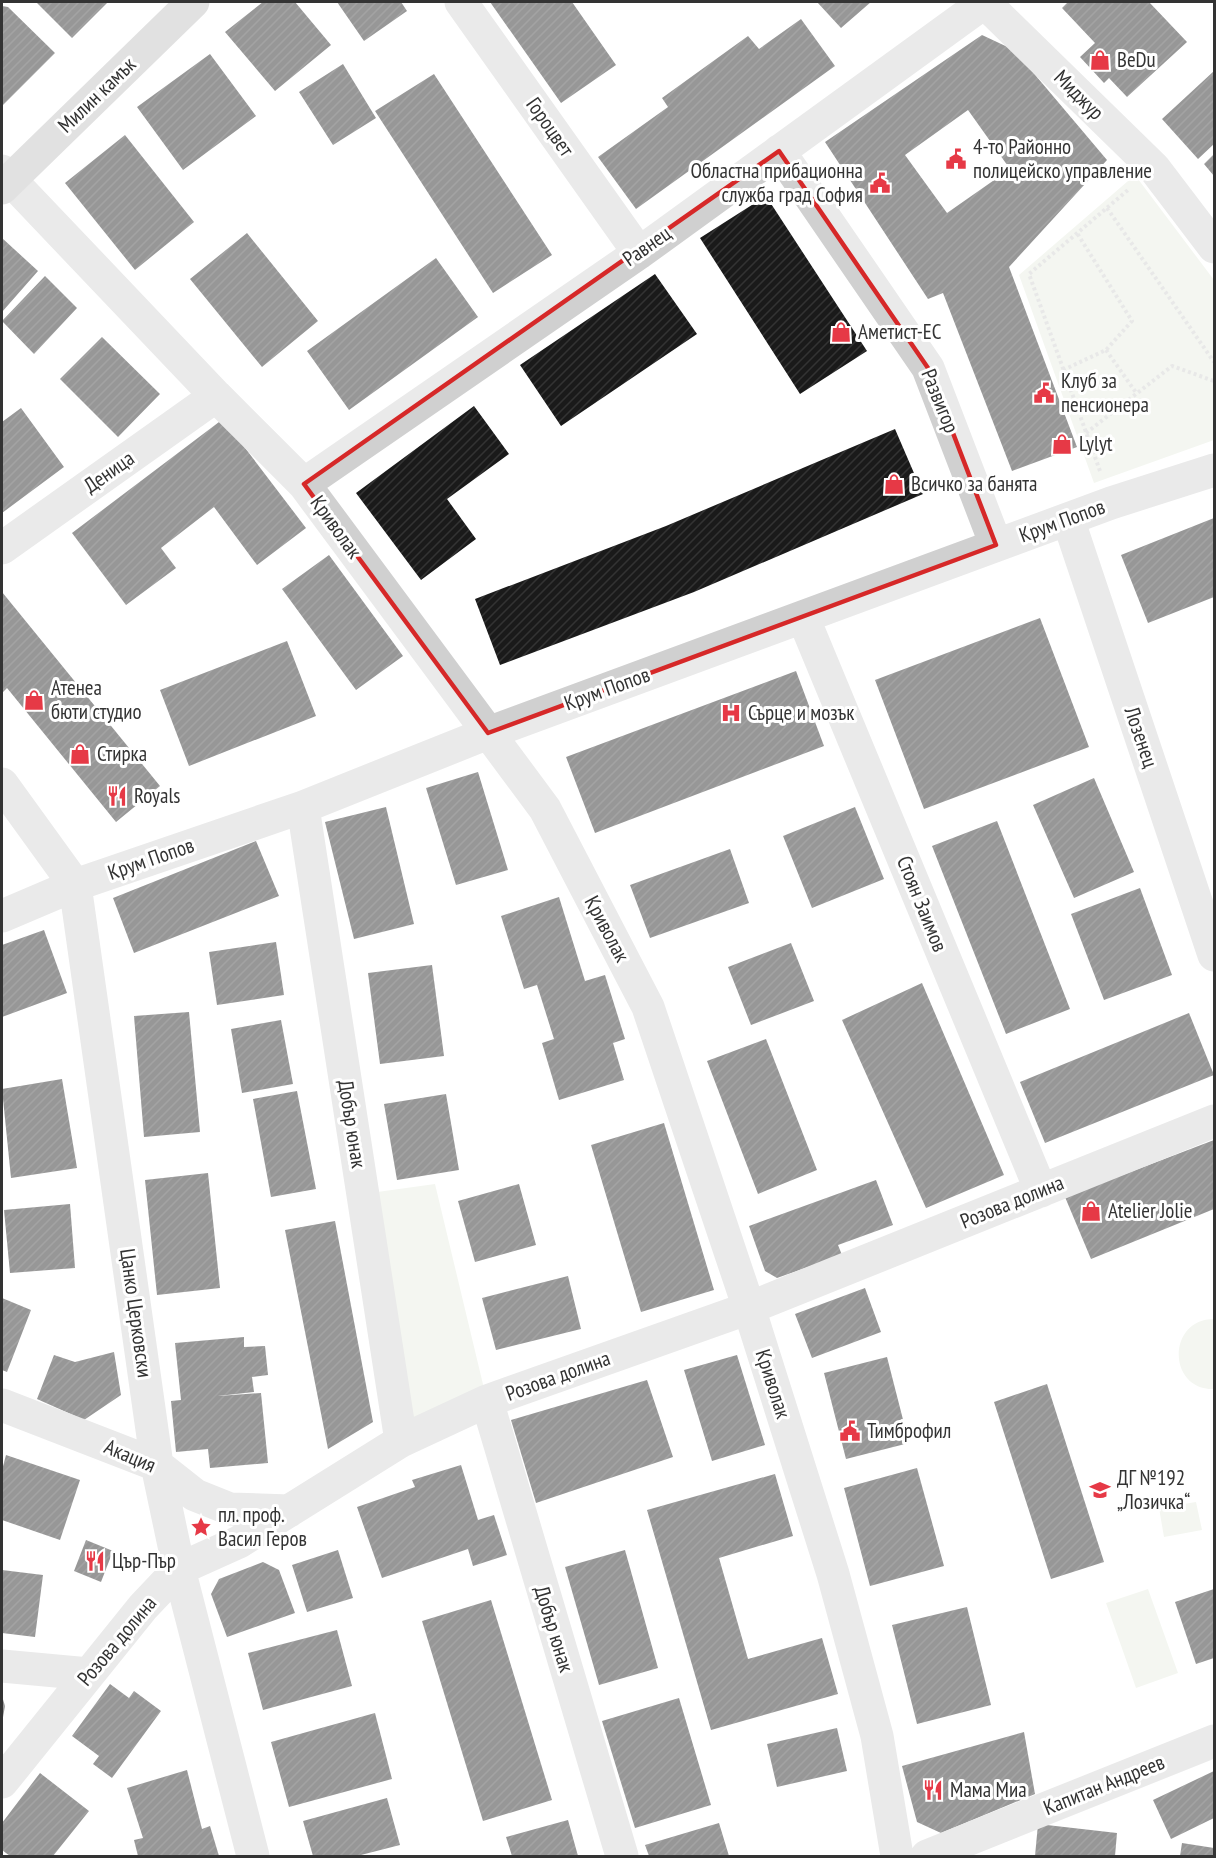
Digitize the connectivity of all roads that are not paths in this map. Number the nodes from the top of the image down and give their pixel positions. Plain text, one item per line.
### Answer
1 (193, 2) edge
2 (461, 2) edge
3 (985, 2) edge
4 (779, 151) junction
5 (4, 180) edge
6 (1215, 247) edge
7 (639, 253) junction
8 (216, 396) junction
9 (1215, 470) edge
10 (304, 484) junction
11 (1068, 519) junction
12 (996, 545) junction
13 (2, 548) edge
14 (803, 617) junction
15 (488, 733) junction
16 (2, 784) edge
17 (303, 807) junction
18 (75, 885) junction
19 (2, 916) edge
20 (1215, 955) edge
21 (1215, 1121) edge
22 (1041, 1191) junction
23 (749, 1308) junction
24 (487, 1401) junction
25 (2, 1405) edge
26 (401, 1441) junction
27 (157, 1465) junction
28 (289, 1511) junction
29 (179, 1569) junction
30 (2, 1666) edge
31 (89, 1674) junction
32 (1215, 1741) edge
33 (2, 1782) edge
34 (254, 1857) edge
35 (622, 1857) edge
36 (897, 1857) edge
37 (927, 1857) edge

1 - 5 street, Милин камък
2 - 7 street, Гороцвет
3 - 4 street, Равнец
3 - 6 street, Миджур
4 - 7 street, Равнец
4 - 12 street, Развигор
5 - 8 street, Криволак
7 - 10 street, Равнец
8 - 10 street, Криволак
8 - 13 street, Деница
9 - 11 street, Крум Попов
10 - 15 street, Криволак
11 - 12 street, Крум Попов
11 - 20 street, Лозенец
12 - 14 street, Крум Попов
14 - 15 street, Крум Попов
14 - 22 street, Стоян Заимов
15 - 17 street, Крум Попов
15 - 23 street, Криволак
16 - 18 street, Цанко Церковски
17 - 18 street, Крум Попов
17 - 26 street, Добър юнак
18 - 19 street, Крум Попов
18 - 27 street, Цанко Церковски
21 - 22 street, Розова долина
22 - 23 street, Розова долина
23 - 24 street, Розова долина
23 - 36 street, Криволак
24 - 26 street, Розова долина
24 - 35 street, Добър юнак
25 - 27 street, Акация
26 - 28 street, Розова долина
27 - 28 street, Акация
27 - 29 street, Цанко Церковски
28 - 29 street, Розова долина
29 - 31 street, Розова долина
29 - 34 street, Цанко Церковски
30 - 31 street
31 - 33 street, Розова долина
32 - 37 street, Капитан Андреев

